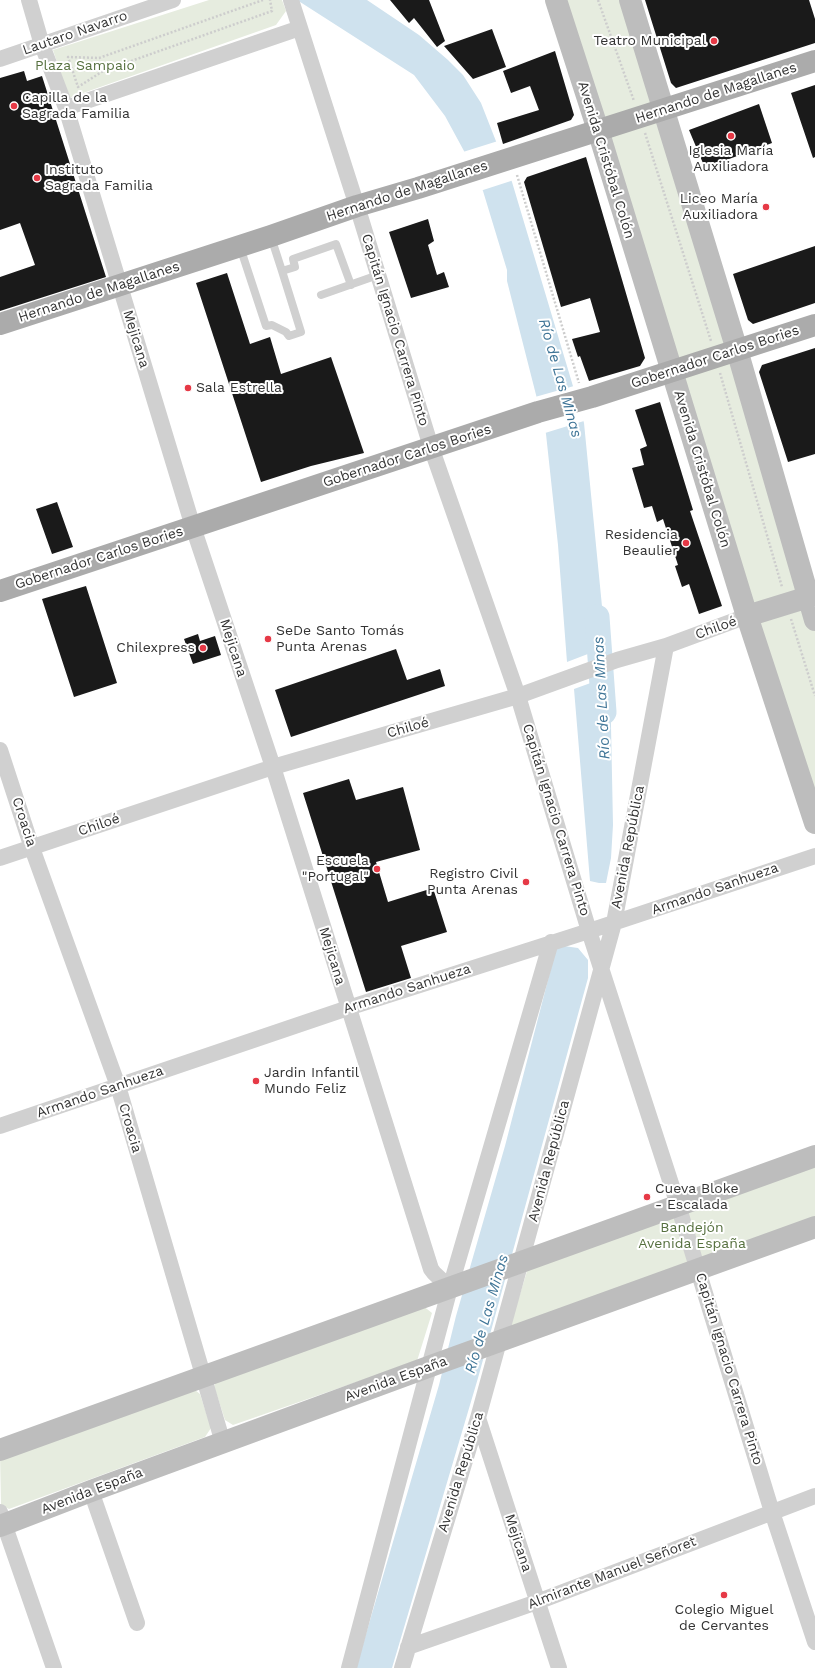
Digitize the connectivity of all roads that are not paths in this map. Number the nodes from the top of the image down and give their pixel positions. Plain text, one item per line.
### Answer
1 (29, 0) edge
2 (173, 0) edge
3 (291, 0) edge
4 (556, 0) edge
5 (630, 0) edge
6 (300, 28) junction
7 (42, 45) junction
8 (0, 59) edge
9 (815, 61) edge
10 (66, 108) junction
11 (664, 109) junction
12 (598, 130) junction
13 (357, 206) junction
14 (271, 236) junction
15 (239, 246) junction
16 (282, 271) junction
17 (378, 275) junction
18 (119, 284) junction
19 (351, 285) junction
20 (321, 295) dead end
21 (0, 324) edge
22 (815, 325) edge
23 (737, 350) junction
24 (672, 371) junction
25 (431, 447) junction
26 (192, 527) junction
27 (0, 591) edge
28 (811, 596) edge
29 (747, 616) junction
30 (815, 620) edge
31 (666, 646) junction
32 (518, 696) junction
33 (0, 750) edge
34 (273, 767) junction
35 (815, 823) edge
36 (32, 848) junction
37 (815, 856) edge
38 (0, 858) edge
39 (614, 923) junction
40 (589, 931) junction
41 (551, 942) junction
42 (602, 972) junction
43 (348, 1008) junction
44 (118, 1086) junction
45 (0, 1126) edge
46 (815, 1156) edge
47 (678, 1205) junction
48 (815, 1227) edge
49 (517, 1264) junction
50 (699, 1270) junction
51 (456, 1286) junction
52 (494, 1344) junction
53 (435, 1365) junction
54 (202, 1378) junction
55 (478, 1418) junction
56 (223, 1443) junction
57 (0, 1450) edge
58 (91, 1491) junction
59 (815, 1496) edge
60 (772, 1512) junction
61 (2, 1521) edge
62 (537, 1602) junction
63 (138, 1624) dead end
64 (815, 1642) edge
65 (408, 1647) junction
66 (54, 1668) edge
67 (349, 1668) edge
68 (402, 1668) edge
69 (559, 1668) edge

1 - 7 street, Mejicana
2 - 7 street, Lautaro Navarro
3 - 6 street, Capitán Ignacio Carrera Pinto
4 - 12 main road, Avenida Cristóbal Colón
5 - 11 main road
6 - 10 street
6 - 13 street, Capitán Ignacio Carrera Pinto
7 - 8 street, Lautaro Navarro
7 - 10 street, Mejicana
9 - 11 main road, Hernando de Magallanes
10 - 18 street, Mejicana
11 - 12 main road, Hernando de Magallanes
11 - 23 main road
12 - 13 main road, Hernando de Magallanes
12 - 24 main road, Avenida Cristóbal Colón
13 - 14 main road, Hernando de Magallanes
13 - 17 street, Capitán Ignacio Carrera Pinto
14 - 15 main road, Hernando de Magallanes
14 - 16 lane
15 - 16 lane
15 - 18 main road, Hernando de Magallanes
16 - 19 lane
17 - 19 lane
17 - 25 street, Capitán Ignacio Carrera Pinto
18 - 21 main road, Hernando de Magallanes
18 - 26 street, Mejicana
19 - 20 lane
22 - 23 main road, Gobernador Carlos Bories
23 - 24 main road, Gobernador Carlos Bories
23 - 28 main road
24 - 25 main road, Gobernador Carlos Bories
24 - 29 main road, Avenida Cristóbal Colón
25 - 26 main road, Gobernador Carlos Bories
25 - 32 street, Capitán Ignacio Carrera Pinto
26 - 27 main road, Gobernador Carlos Bories
26 - 34 street, Mejicana
28 - 29 main road, Chiloé
28 - 30 main road
29 - 31 street, Chiloé
29 - 35 main road, Avenida Cristóbal Colón
31 - 32 street, Chiloé
31 - 39 street, Avenida República
32 - 34 street, Chiloé
32 - 40 street, Capitán Ignacio Carrera Pinto
33 - 36 street, Croacia
34 - 36 street, Chiloé
34 - 43 street, Mejicana
36 - 38 street, Chiloé
36 - 44 street, Croacia
37 - 39 street, Armando Sanhueza
39 - 40 street, Armando Sanhueza
39 - 42 street, Avenida República
40 - 41 street, Armando Sanhueza
40 - 42 street, Capitán Ignacio Carrera Pinto
41 - 43 street, Armando Sanhueza
41 - 51 street
42 - 47 street, Capitán Ignacio Carrera Pinto
42 - 49 street, Avenida República
43 - 44 street, Armando Sanhueza
43 - 51 street, Mejicana
44 - 45 street, Armando Sanhueza
44 - 54 street, Croacia
46 - 47 main road
47 - 49 main road
47 - 50 street, Capitán Ignacio Carrera Pinto
48 - 50 main road, Avenida España
49 - 51 main road
49 - 52 street, Avenida República
50 - 52 main road, Avenida España
50 - 60 street, Capitán Ignacio Carrera Pinto
51 - 53 street
51 - 54 main road
52 - 53 main road, Avenida España
52 - 55 street, Avenida República
53 - 56 main road, Avenida España
53 - 67 street
54 - 56 street, Croacia
54 - 57 main road
55 - 62 street, Mejicana
55 - 65 street, Avenida República
56 - 58 main road, Avenida España
58 - 61 main road, Avenida España
58 - 63 street
59 - 60 street, Almirante Manuel Señoret
60 - 62 street, Almirante Manuel Señoret
60 - 64 street, Capitán Ignacio Carrera Pinto
61 - 66 street
62 - 65 street, Almirante Manuel Señoret
62 - 69 street, Mejicana
65 - 68 street, Avenida República

